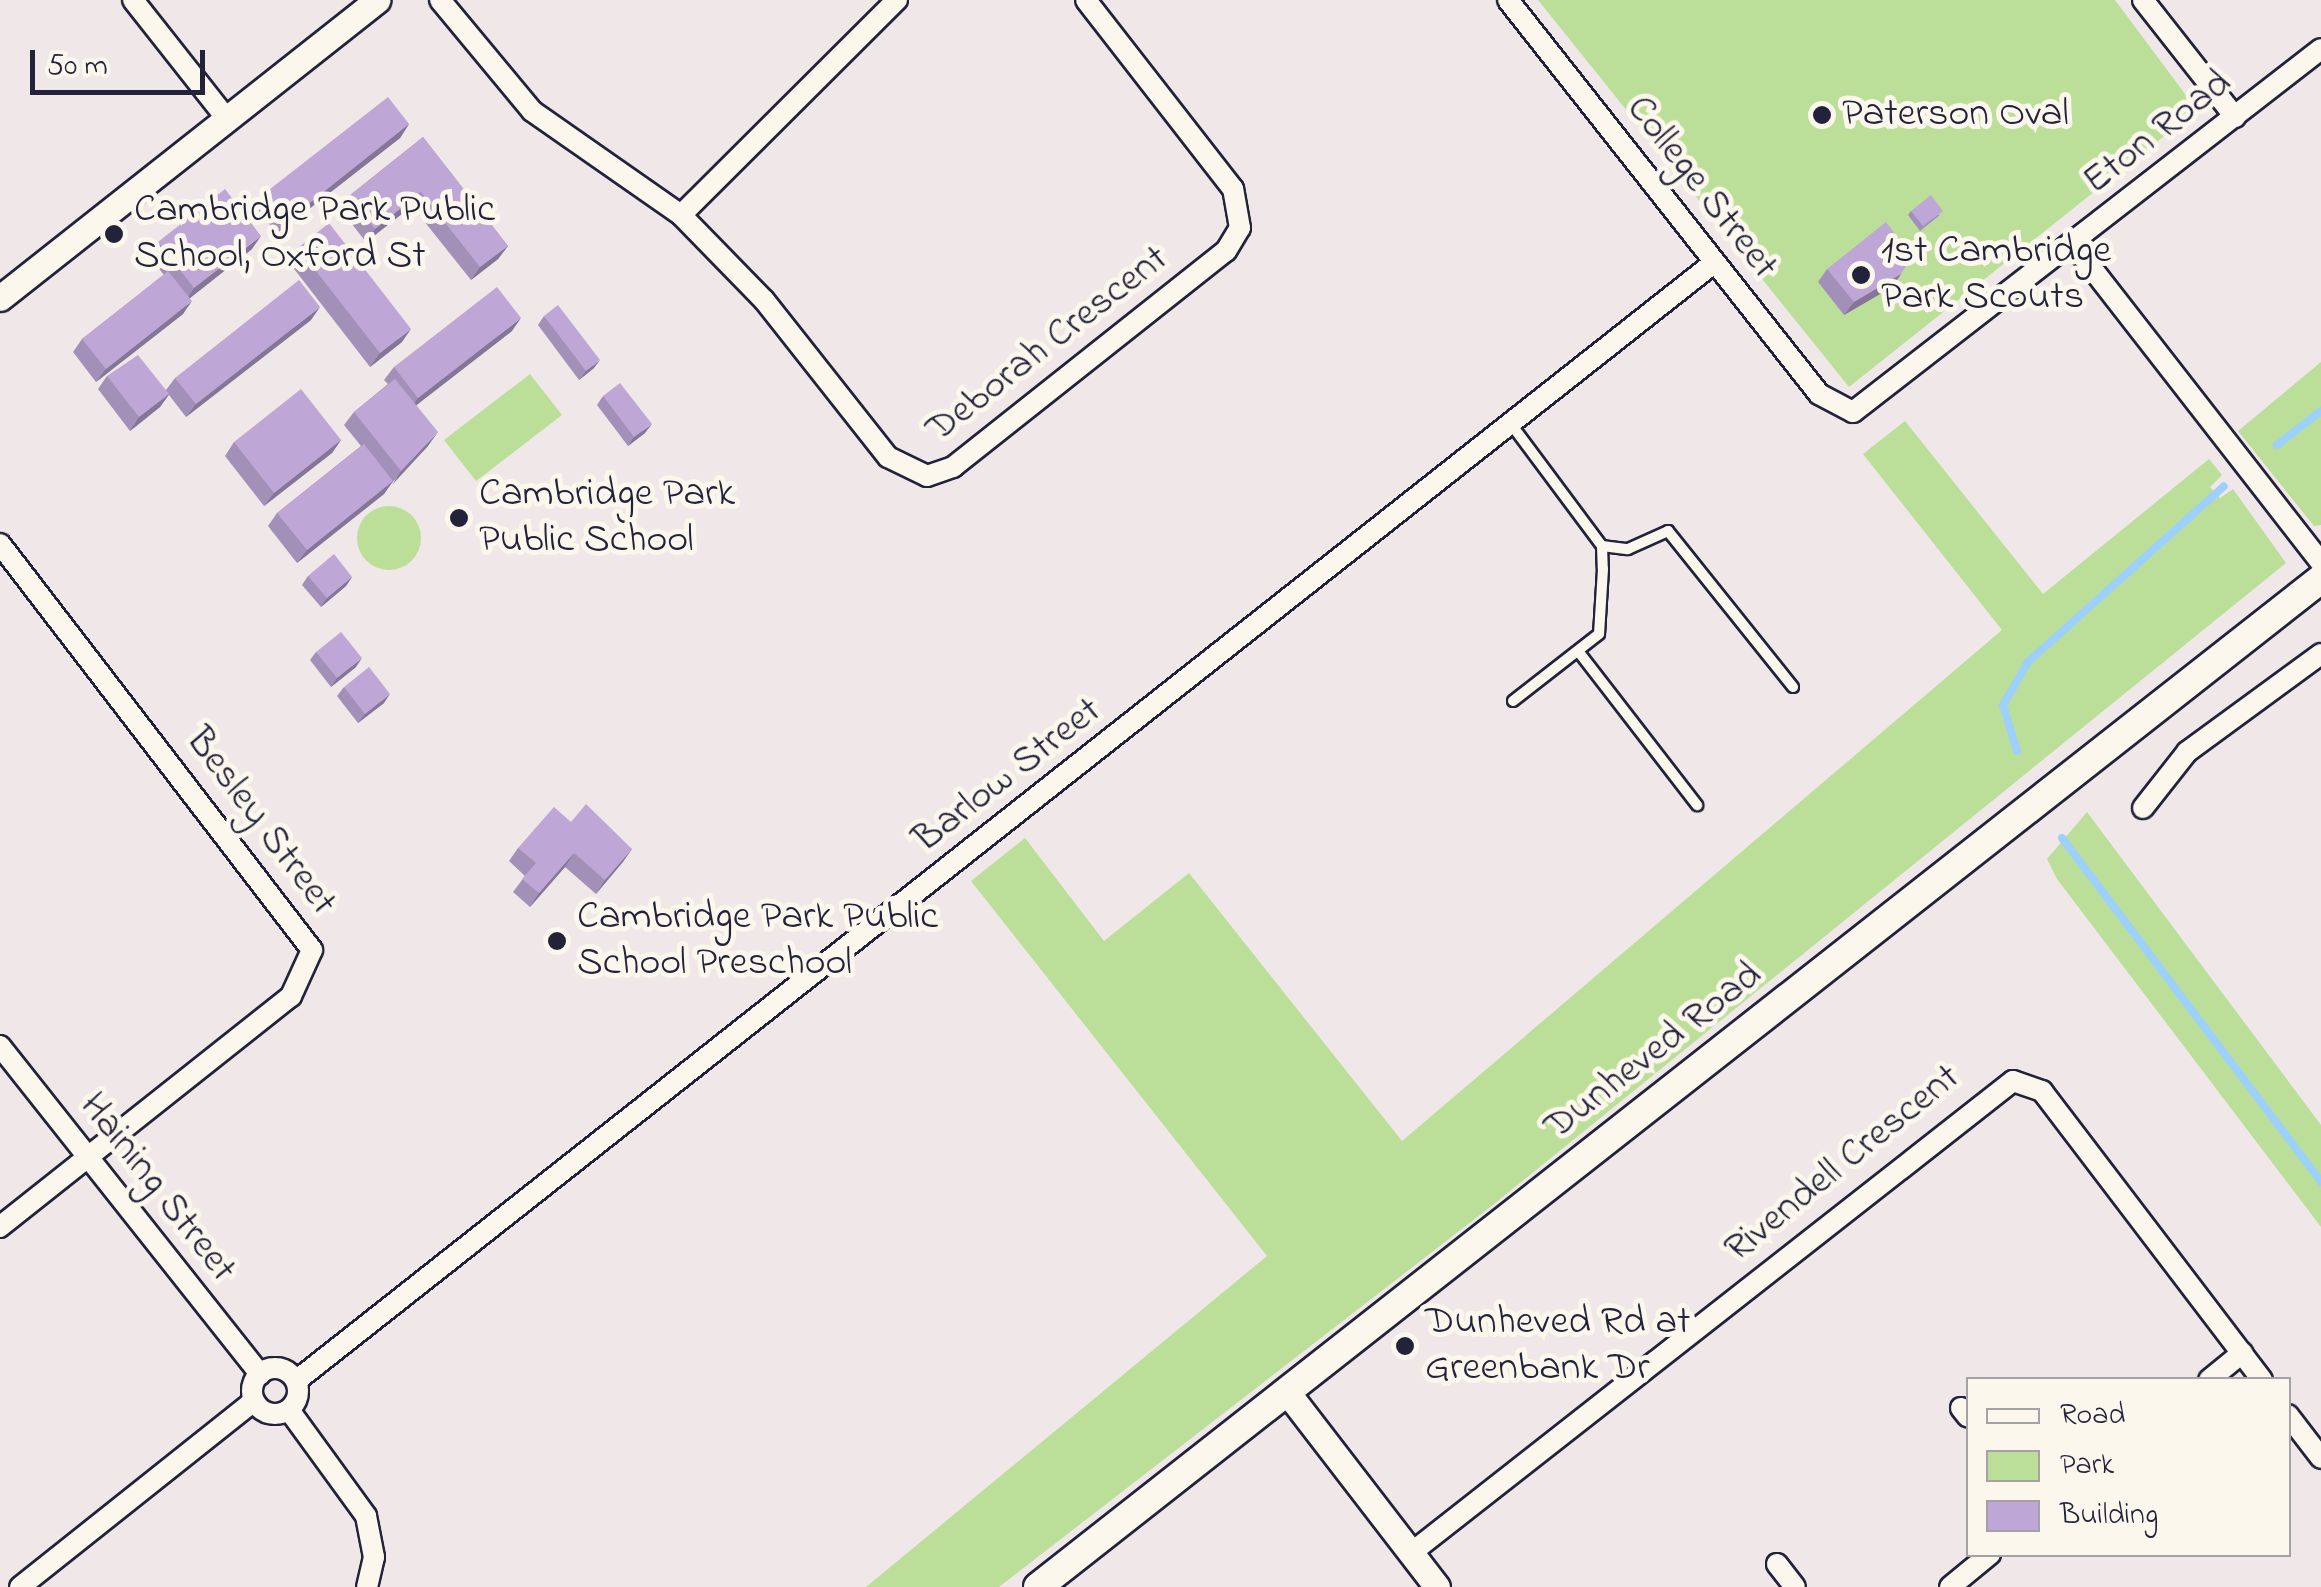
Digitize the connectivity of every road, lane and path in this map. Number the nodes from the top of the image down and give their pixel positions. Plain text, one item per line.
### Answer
1 (133, 0) edge
2 (377, 0) edge
3 (440, 0) edge
4 (896, 0) edge
5 (1086, 0) edge
6 (1508, 0) edge
7 (2143, 0) edge
8 (2321, 49) edge
9 (2235, 117) junction
10 (227, 119) junction
11 (681, 215) junction
12 (2072, 244) junction
13 (1715, 262) junction
14 (0, 298) edge
15 (1845, 411) joint
16 (1510, 423) junction
17 (0, 544) edge
18 (1602, 546) junction
19 (2321, 562) edge
20 (2321, 579) edge
21 (1578, 651) junction
22 (2321, 654) edge
23 (1793, 687) dead end
24 (1513, 701) dead end
25 (1698, 805) dead end
26 (2143, 808) dead end
27 (0, 1046) edge
28 (88, 1158) junction
29 (0, 1227) edge
30 (2242, 1353) junction
31 (260, 1374) junction
32 (2213, 1377) edge
33 (2260, 1377) edge
34 (296, 1380) junction
35 (1287, 1392) junction
36 (254, 1402) junction
37 (289, 1410) junction
38 (2291, 1419) edge
39 (2321, 1458) edge
40 (1410, 1553) junction
41 (1986, 1557) edge
42 (1777, 1564) dead end
43 (20, 1587) edge
44 (368, 1587) edge
45 (1038, 1587) edge
46 (1437, 1587) edge
47 (1795, 1587) edge
48 (1950, 1587) edge

1 - 10 street
2 - 10 street
3 - 11 street, Deborah Crescent
4 - 11 street
5 - 11 street, Deborah Crescent
6 - 13 street, College Street
7 - 9 street
8 - 9 street, Eton Road
9 - 12 street, Eton Road
10 - 14 street
12 - 15 street, Eton Road
12 - 19 street
13 - 15 street, College Street
13 - 16 street, Barlow Street
16 - 18 lane
16 - 34 street, Barlow Street
17 - 28 street, Besley Street
18 - 21 lane
18 - 23 lane
20 - 35 main road, Dunheved Road
21 - 24 lane
21 - 25 lane
22 - 26 street
27 - 28 street, Haining Street
28 - 29 street, Besley Street
28 - 31 street, Haining Street
30 - 32 street
30 - 33 street, Rivendell Crescent
30 - 40 street, Rivendell Crescent
31 - 34 street
31 - 36 street
34 - 37 street
35 - 40 street
35 - 45 main road, Dunheved Road
36 - 37 street
36 - 43 street
37 - 44 street
38 - 39 street
40 - 46 street
41 - 48 street
42 - 47 street

